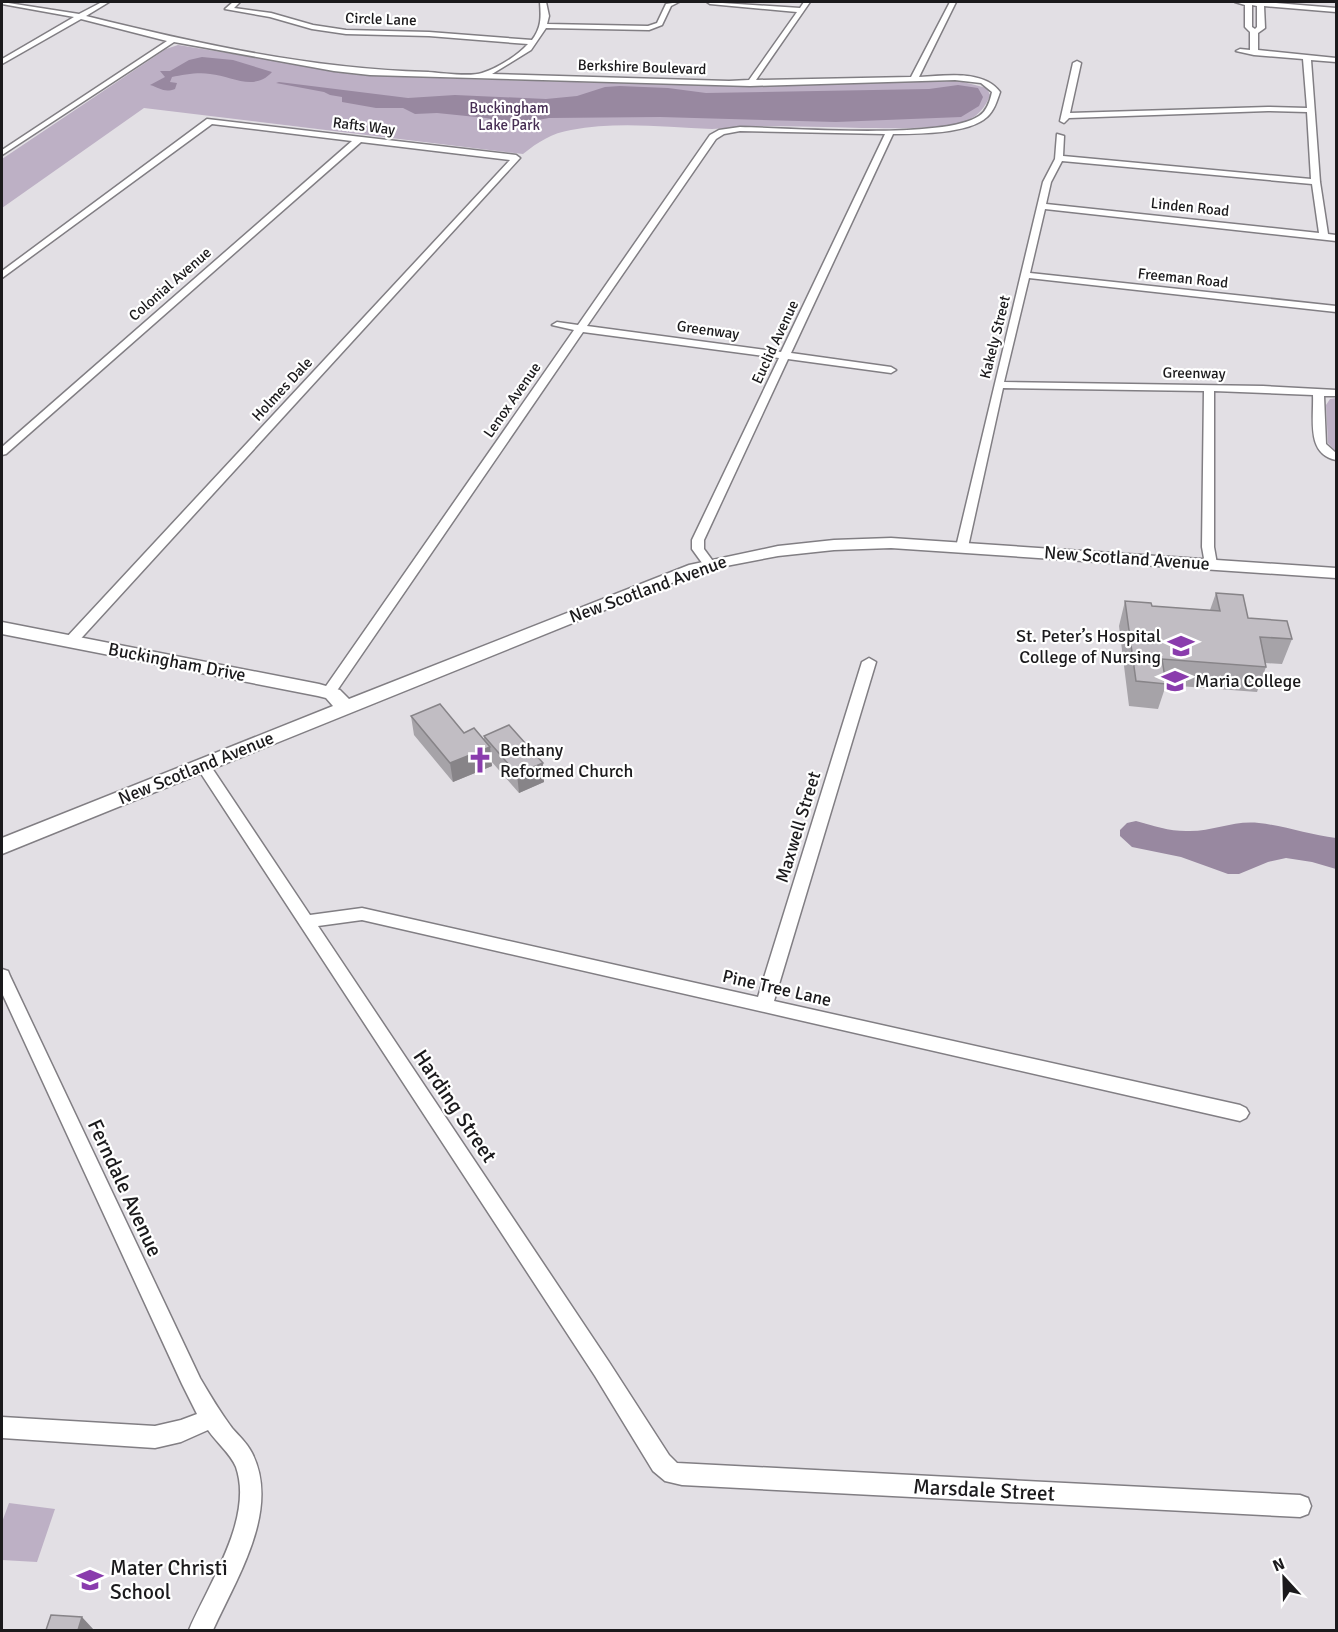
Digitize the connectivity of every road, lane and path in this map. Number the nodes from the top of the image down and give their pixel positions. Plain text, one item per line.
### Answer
1 (2, 2) edge
2 (106, 2) edge
3 (237, 2) edge
4 (543, 2) edge
5 (676, 2) edge
6 (710, 2) edge
7 (807, 2) edge
8 (953, 2) edge
9 (1238, 2) edge
10 (1248, 2) edge
11 (1260, 3) edge
12 (801, 10) junction
13 (1336, 10) edge
14 (80, 16) junction
15 (545, 26) junction
16 (1254, 32) junction
17 (173, 40) junction
18 (534, 42) junction
19 (1240, 51) dead end
20 (1254, 53) junction
21 (1307, 58) junction
22 (1336, 60) edge
23 (2, 62) edge
24 (1077, 63) dead end
25 (479, 77) junction
26 (914, 79) junction
27 (750, 84) junction
28 (1310, 110) junction
29 (725, 131) joint
30 (891, 131) junction
31 (1060, 136) dead end
32 (358, 139) junction
33 (2, 153) edge
34 (516, 158) joint
35 (1059, 158) junction
36 (1316, 182) junction
37 (1041, 206) junction
38 (1324, 237) junction
39 (1336, 238) edge
40 (2, 275) edge
41 (1026, 275) junction
42 (1336, 309) edge
43 (557, 325) dead end
44 (580, 328) junction
45 (785, 356) junction
46 (891, 370) dead end
47 (998, 385) junction
48 (1209, 388) junction
49 (1318, 392) junction
50 (1336, 393) edge
51 (2, 452) edge
52 (1336, 457) edge
53 (962, 547) junction
54 (709, 564) junction
55 (1211, 564) junction
56 (1336, 573) edge
57 (2, 628) edge
58 (70, 642) junction
59 (869, 662) dead end
60 (329, 692) junction
61 (346, 708) junction
62 (203, 766) junction
63 (2, 846) edge
64 (306, 922) junction
65 (2, 975) edge
66 (764, 1005) junction
67 (1240, 1113) dead end
68 (212, 1418) junction
69 (2, 1428) edge
70 (669, 1471) joint
71 (1300, 1506) dead end
72 (201, 1630) edge

1 - 14 street, Berkshire Boulevard
2 - 14 street
3 - 18 street, Circle Lane
4 - 15 street
5 - 15 street
6 - 12 street
7 - 12 street
8 - 26 street
9 - 10 street
10 - 11 street
10 - 16 street
11 - 13 street
11 - 16 street
12 - 27 street
14 - 17 street, Berkshire Boulevard
14 - 23 street
15 - 18 street
16 - 20 street
17 - 25 street, Berkshire Boulevard
17 - 33 street
18 - 25 street
19 - 20 street
20 - 21 street
21 - 22 street
21 - 28 street
24 - 28 street
25 - 27 street, Berkshire Boulevard
26 - 27 street, Berkshire Boulevard
26 - 30 street, Berkshire Boulevard
28 - 36 street
29 - 30 street, Berkshire Boulevard
29 - 44 street, Lenox Avenue
30 - 45 street, Euclid Avenue
31 - 35 street, Kakely Street
32 - 34 street, Rafts Way
32 - 40 street, Rafts Way
32 - 51 street, Colonial Avenue
34 - 58 street, Holmes Dale
35 - 36 street
35 - 37 street, Kakely Street
36 - 38 street
37 - 38 street, Linden Road
37 - 41 street, Kakely Street
38 - 39 street, Linden Road
41 - 42 street, Freeman Road
41 - 47 street, Kakely Street
43 - 44 street, Greenway
44 - 45 street, Greenway
44 - 60 street, Lenox Avenue
45 - 46 street, Greenway
45 - 54 street, Euclid Avenue
47 - 48 street, Greenway
47 - 53 street, Kakely Street
48 - 49 street, Greenway
48 - 55 street
49 - 50 street, Greenway
49 - 52 street
53 - 54 street, New Scotland Avenue
53 - 55 street, New Scotland Avenue
54 - 61 street, New Scotland Avenue
55 - 56 street, New Scotland Avenue
57 - 58 street, Buckingham Drive
58 - 60 street, Buckingham Drive
59 - 66 street, Maxwell Street
60 - 61 street
61 - 62 street, New Scotland Avenue
62 - 63 street, New Scotland Avenue
62 - 64 street, Harding Street
64 - 66 street, Pine Tree Lane
64 - 70 street, Harding Street
65 - 68 street, Ferndale Avenue
66 - 67 street, Pine Tree Lane
68 - 69 street
68 - 72 street, Ferndale Avenue
70 - 71 street, Marsdale Street

